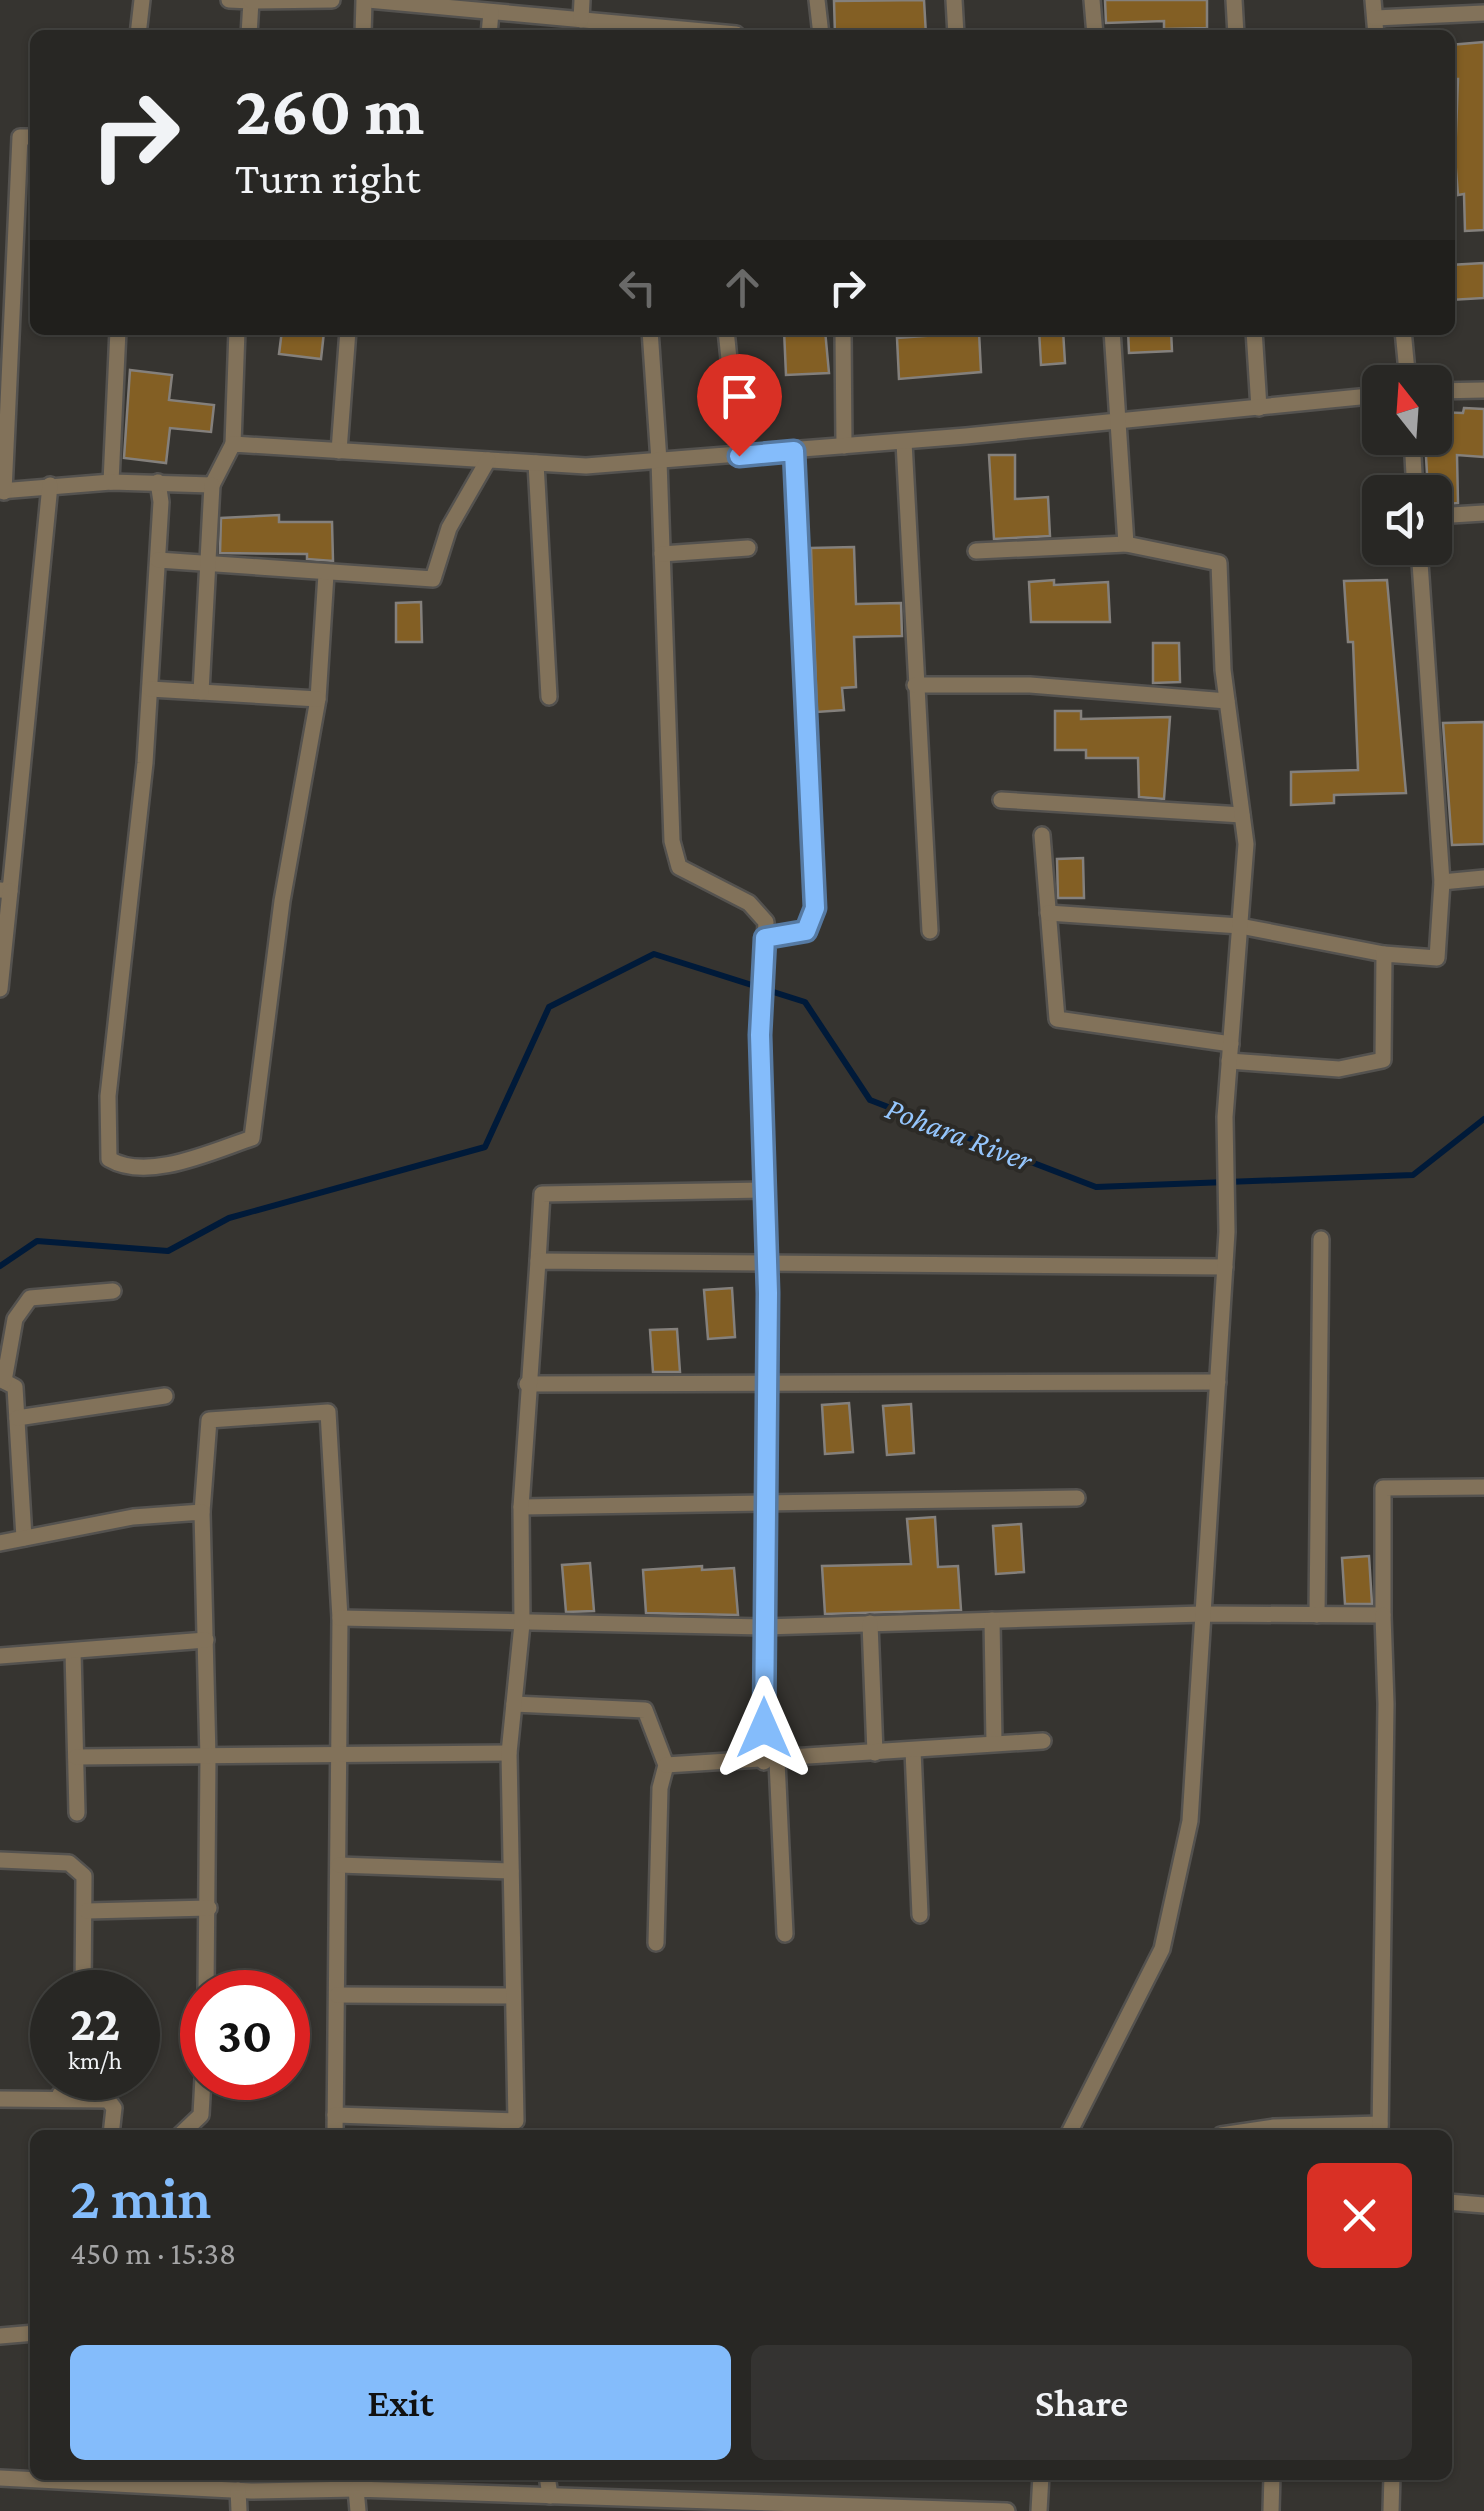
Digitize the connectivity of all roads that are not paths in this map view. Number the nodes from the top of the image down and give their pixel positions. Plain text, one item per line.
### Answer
1 (142, 0) edge
2 (229, 0) edge
3 (332, 0) edge
4 (366, 0) edge
5 (582, 0) edge
6 (818, 0) edge
7 (954, 0) edge
8 (1092, 0) edge
9 (1234, 0) edge
10 (1373, 0) edge
11 (251, 1) edge
12 (491, 12) junction
13 (1484, 13) edge
14 (581, 20) junction
15 (1376, 27) edge
16 (139, 30) edge
17 (250, 30) edge
18 (363, 30) edge
19 (489, 30) edge
20 (671, 30) edge
21 (821, 30) edge
22 (956, 30) edge
23 (1094, 30) edge
24 (1236, 30) edge
25 (30, 137) edge
26 (118, 335) edge
27 (238, 335) edge
28 (348, 335) edge
29 (650, 335) edge
30 (727, 335) edge
31 (843, 335) edge
32 (1112, 335) edge
33 (1254, 335) edge
34 (1403, 335) edge
35 (1406, 365) edge
36 (3, 385) edge
37 (1484, 390) edge
38 (1452, 391) edge
39 (1362, 397) edge
40 (1259, 408) junction
41 (1117, 422) junction
42 (904, 442) junction
43 (233, 444) junction
44 (844, 446) junction
45 (339, 451) junction
46 (794, 451) junction
47 (739, 456) junction
48 (488, 460) junction
49 (659, 461) junction
50 (536, 463) junction
51 (111, 482) junction
52 (158, 482) junction
53 (50, 485) junction
54 (212, 485) junction
55 (2, 492) edge
56 (1484, 512) edge
57 (1452, 515) edge
58 (1126, 544) junction
59 (748, 548) dead end
60 (976, 551) dead end
61 (662, 554) junction
62 (158, 560) junction
63 (211, 564) junction
64 (1420, 565) edge
65 (326, 574) junction
66 (914, 685) junction
67 (150, 688) junction
68 (200, 692) junction
69 (549, 697) dead end
70 (318, 700) junction
71 (1227, 701) junction
72 (1002, 800) dead end
73 (1242, 815) junction
74 (1042, 835) dead end
75 (1484, 878) edge
76 (1442, 882) junction
77 (5, 890) edge
78 (1048, 913) junction
79 (1240, 926) junction
80 (930, 931) dead end
81 (765, 938) junction
82 (1384, 954) junction
83 (0, 989) edge
84 (1230, 1044) junction
85 (1229, 1061) junction
86 (764, 1190) junction
87 (1321, 1239) dead end
88 (538, 1260) junction
89 (767, 1265) junction
90 (1225, 1266) junction
91 (113, 1291) dead end
92 (2, 1380) edge
93 (767, 1381) junction
94 (1218, 1382) junction
95 (527, 1384) junction
96 (165, 1396) dead end
97 (18, 1418) junction
98 (1484, 1487) edge
99 (1078, 1498) dead end
100 (765, 1504) junction
101 (522, 1507) junction
102 (202, 1512) junction
103 (24, 1538) junction
104 (0, 1543) edge
105 (1202, 1614) junction
106 (1317, 1615) junction
107 (1383, 1615) junction
108 (340, 1618) junction
109 (992, 1620) junction
110 (870, 1623) junction
111 (522, 1624) junction
112 (764, 1626) junction
113 (206, 1640) junction
114 (73, 1651) junction
115 (0, 1656) edge
116 (514, 1704) junction
117 (1043, 1741) dead end
118 (994, 1744) junction
119 (913, 1750) junction
120 (509, 1753) junction
121 (875, 1753) junction
122 (340, 1755) junction
123 (76, 1757) junction
124 (208, 1758) junction
125 (771, 1761) junction
126 (666, 1765) junction
127 (77, 1812) dead end
128 (0, 1860) edge
129 (338, 1865) junction
130 (511, 1871) junction
131 (209, 1908) junction
132 (87, 1911) junction
133 (920, 1915) dead end
134 (785, 1934) dead end
135 (656, 1943) dead end
136 (84, 1970) edge
137 (207, 1970) edge
138 (337, 1995) junction
139 (513, 1996) junction
140 (0, 2089) edge
141 (30, 2092) edge
142 (0, 2099) edge
143 (202, 2100) edge
144 (336, 2116) junction
145 (516, 2128) edge
146 (112, 2130) edge
147 (186, 2130) edge
148 (335, 2130) edge
149 (1071, 2130) edge
150 (1380, 2130) edge
151 (1452, 2202) edge
152 (1484, 2205) edge
153 (30, 2333) edge
154 (0, 2336) edge
155 (0, 2478) edge
156 (30, 2480) edge
157 (40, 2480) edge
158 (547, 2480) edge
159 (1041, 2480) edge
160 (1272, 2480) edge
161 (1392, 2480) edge
162 (356, 2489) junction
163 (238, 2490) junction
164 (482, 2493) junction
165 (550, 2496) junction
166 (240, 2511) edge
167 (358, 2511) edge
168 (483, 2511) edge
169 (1008, 2511) edge
170 (1039, 2511) edge
171 (1272, 2511) edge
172 (1392, 2511) edge

1 - 16 street
2 - 11 street
3 - 11 street
4 - 12 street
4 - 18 street
5 - 14 street
6 - 21 street
7 - 22 street
8 - 23 street
9 - 24 street
10 - 15 street
11 - 17 street
12 - 14 street
12 - 19 street
13 - 15 street
14 - 20 street
25 - 36 street
26 - 51 street
27 - 43 street
28 - 45 street
29 - 49 street
30 - 47 street
31 - 44 street
32 - 41 street
33 - 40 street
34 - 35 street
36 - 55 street
37 - 38 street
39 - 40 street
40 - 41 street
41 - 42 street
41 - 58 street
42 - 44 street
42 - 66 street
43 - 45 street
43 - 54 street
44 - 46 street
45 - 48 street
46 - 47 street
46 - 81 street
47 - 49 street
48 - 50 street
48 - 65 street
49 - 50 street
49 - 61 street
50 - 69 street
51 - 52 street
51 - 53 street
52 - 54 street
52 - 62 street
53 - 55 street
53 - 77 street
54 - 63 street
56 - 57 street
58 - 60 street
58 - 71 street
59 - 61 street
61 - 81 street
62 - 63 street
62 - 67 street
63 - 65 street
63 - 68 street
64 - 76 street
65 - 70 street
66 - 71 street
66 - 80 street
67 - 68 street
67 - 70 street
68 - 70 street
71 - 73 street
72 - 73 street
73 - 79 street
74 - 78 street
75 - 76 street
76 - 82 street
77 - 83 street
78 - 79 street
78 - 84 street
79 - 82 street
79 - 84 street
81 - 86 street
82 - 85 street
84 - 85 street
85 - 90 street
86 - 88 street
86 - 89 street
87 - 106 street
88 - 89 street
88 - 95 street
89 - 90 street
89 - 93 street
90 - 94 street
91 - 92 street
92 - 97 street
93 - 94 street
93 - 95 street
93 - 100 street
94 - 105 street
95 - 101 street
96 - 97 street
97 - 103 street
98 - 107 street
99 - 100 street
100 - 101 street
100 - 112 street
101 - 111 street
102 - 103 street
102 - 108 street
102 - 113 street
103 - 104 street
105 - 106 street
105 - 109 street
105 - 149 street
106 - 107 street
107 - 150 street
108 - 111 street
108 - 122 street
109 - 110 street
109 - 118 street
110 - 112 street
110 - 121 street
111 - 112 street
111 - 116 street
112 - 125 street
113 - 114 street
113 - 124 street
114 - 115 street
114 - 123 street
116 - 120 street
116 - 126 street
117 - 118 street
118 - 119 street
119 - 121 street
119 - 133 street
120 - 122 street
120 - 130 street
121 - 125 street
122 - 124 street
122 - 129 street
123 - 124 street
123 - 127 street
124 - 131 street
125 - 126 street
125 - 134 street
126 - 135 street
128 - 132 street
129 - 130 street
129 - 138 street
130 - 139 street
131 - 132 street
131 - 137 street
132 - 136 street
138 - 139 street
138 - 144 street
139 - 145 street
140 - 141 street
142 - 146 street
143 - 147 street
144 - 145 street
144 - 148 street
151 - 152 street
153 - 154 street
155 - 156 street
157 - 163 street
158 - 165 street
159 - 170 street
160 - 171 street
161 - 172 street
162 - 163 street
162 - 164 street
162 - 167 street
163 - 166 street
164 - 165 street
164 - 168 street
165 - 169 street

